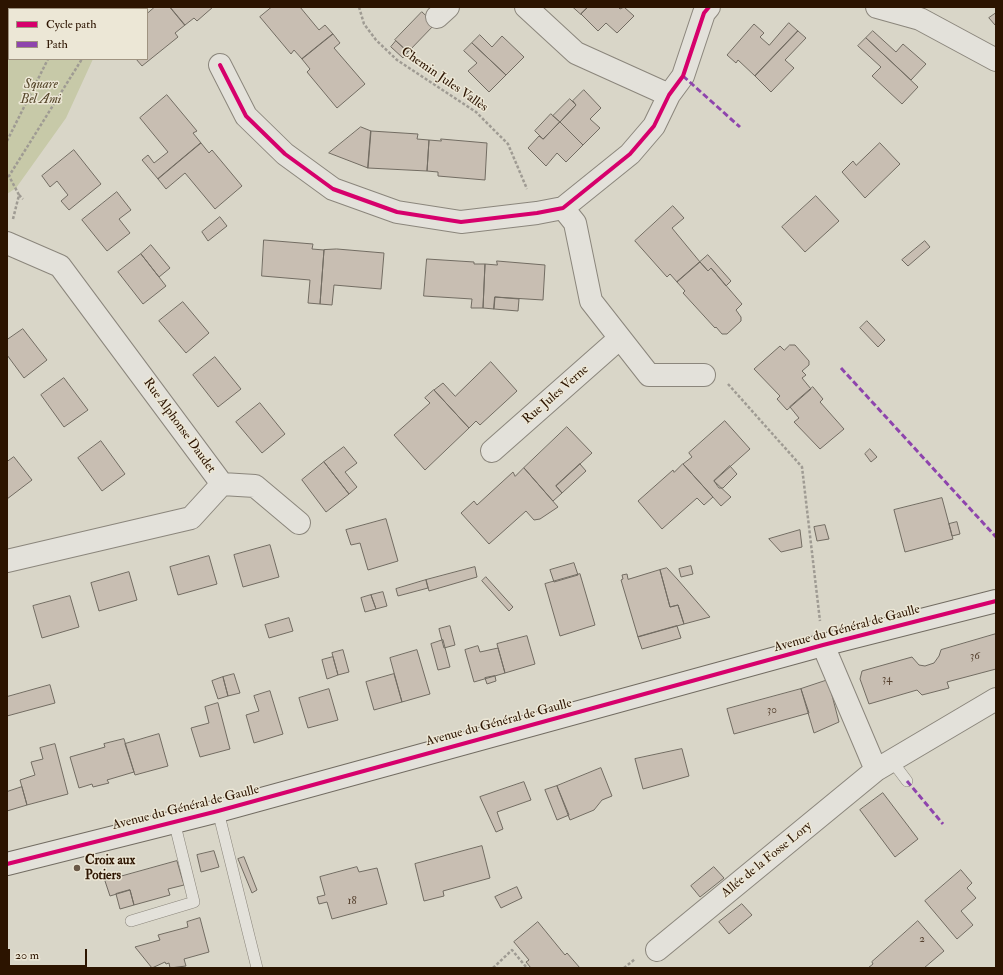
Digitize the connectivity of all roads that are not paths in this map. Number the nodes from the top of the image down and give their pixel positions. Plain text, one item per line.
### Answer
1 (526, 7) edge
2 (709, 7) edge
3 (877, 7) edge
4 (996, 60) edge
5 (220, 64) dead end
6 (669, 95) junction
7 (563, 208) junction
8 (7, 243) edge
9 (620, 338) junction
10 (704, 375) road end
11 (492, 451) dead end
12 (222, 484) junction
13 (299, 523) dead end
14 (7, 561) edge
15 (996, 601) edge
16 (823, 645) junction
17 (996, 699) edge
18 (884, 765) junction
19 (907, 780) dead end
20 (218, 811) junction
21 (174, 821) junction
22 (7, 864) edge
23 (131, 921) dead end
24 (658, 950) dead end
25 (257, 968) edge

1 - 6 street
2 - 6 street
3 - 4 street
5 - 7 street
6 - 7 street
7 - 9 street
8 - 12 street, Rue Alphonse Daudet
9 - 10 street
9 - 11 street, Rue Jules Verne
12 - 13 street
12 - 14 street, Rue Alphonse Daudet
15 - 16 street, Avenue du Général de Gaulle
16 - 18 street
16 - 20 street, Avenue du Général de Gaulle
17 - 18 street, Allée de la Fosse Lory
18 - 19 lane
18 - 24 street, Allée de la Fosse Lory
20 - 21 street, Avenue du Général de Gaulle
20 - 25 lane
21 - 22 street, Avenue du Général de Gaulle
21 - 23 lane

